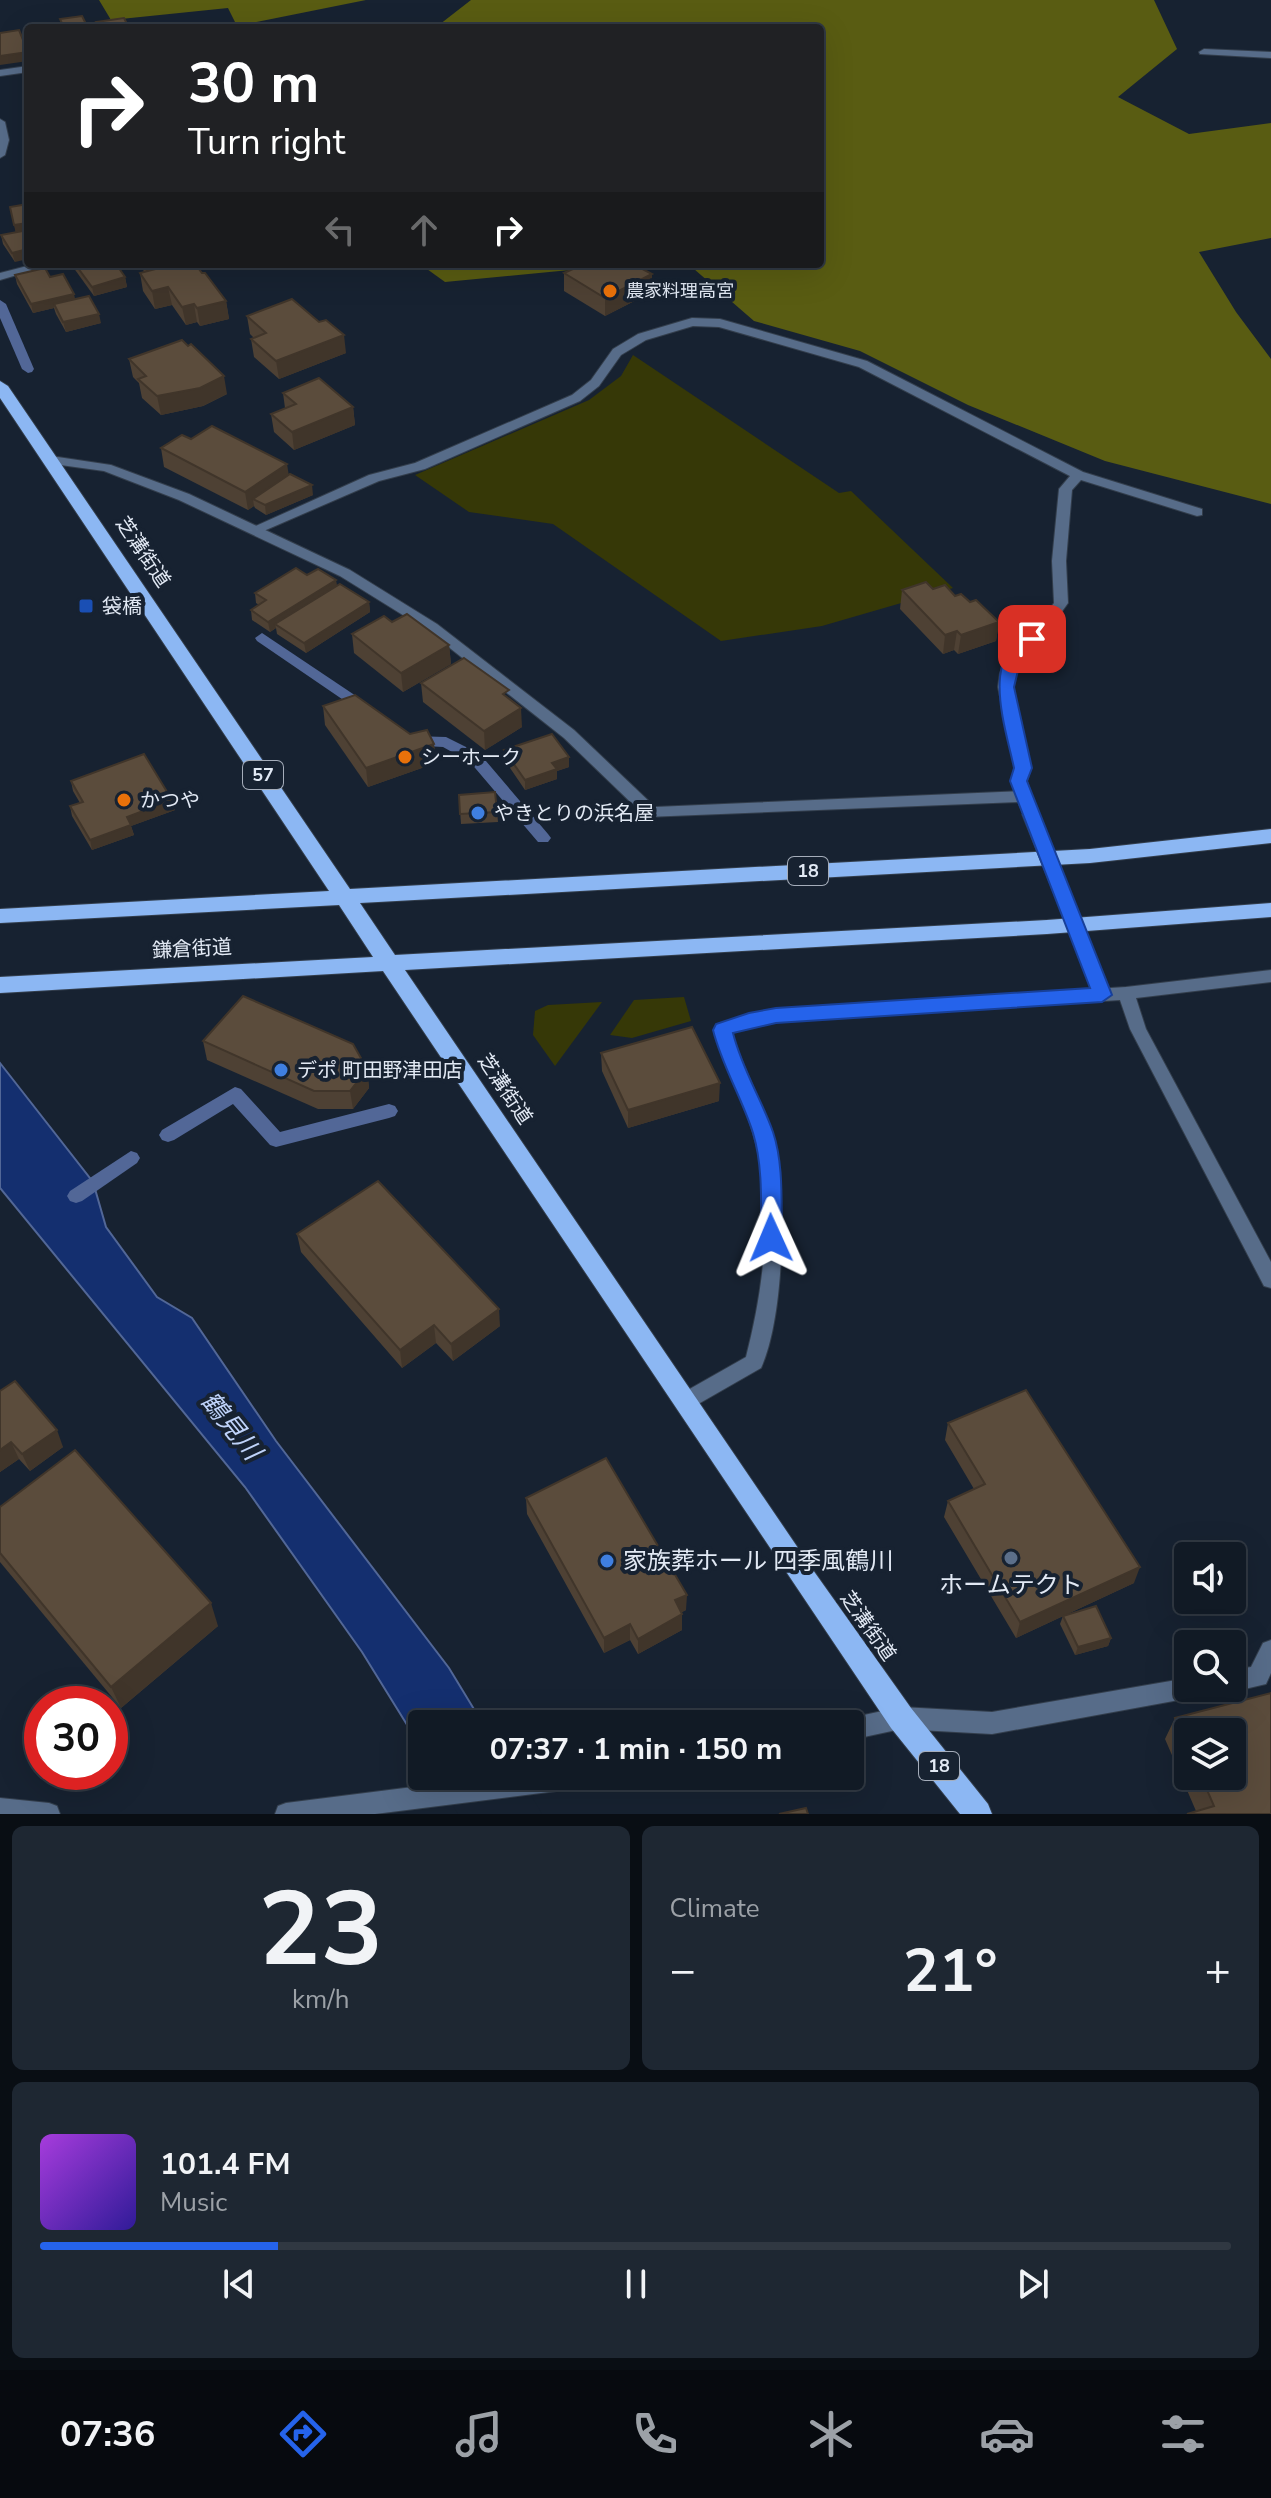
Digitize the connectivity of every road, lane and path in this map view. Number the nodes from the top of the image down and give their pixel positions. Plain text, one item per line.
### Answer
1 (1204, 52) dead end
2 (1271, 55) edge
3 (24, 70) edge
4 (0, 73) edge
5 (0, 122) edge
6 (0, 155) edge
7 (33, 268) edge
8 (0, 277) edge
9 (0, 386) edge
10 (51, 460) junction
11 (1078, 475) junction
12 (1197, 512) dead end
13 (254, 530) junction
14 (1027, 803) junction
15 (1271, 836) edge
16 (345, 896) junction
17 (1271, 910) edge
18 (0, 916) edge
19 (387, 964) junction
20 (1271, 976) edge
21 (3, 985) edge
22 (1100, 988) junction
23 (1126, 993) junction
24 (1271, 1280) edge
25 (686, 1401) junction
26 (1271, 1650) edge
27 (1246, 1679) edge
28 (1174, 1691) edge
29 (901, 1718) junction
30 (864, 1726) edge
31 (478, 1790) edge
32 (0, 1809) edge
33 (374, 1809) edge
34 (49, 1814) edge
35 (286, 1814) edge
36 (978, 1814) edge

1 - 2 street
3 - 4 street
5 - 6 street
7 - 8 street
9 - 10 main road, 芝溝街道 / 57
10 - 13 street
10 - 16 main road, 芝溝街道 / 57
11 - 12 street
11 - 13 street
11 - 14 street
13 - 14 street
14 - 22 street, bridge
15 - 16 main road, 18
16 - 18 main road, 18
16 - 19 main road, 芝溝街道 / 18
17 - 19 main road, 鎌倉街道
19 - 21 main road, 鎌倉街道
19 - 25 main road, 芝溝街道 / 18
20 - 23 street
22 - 23 street
22 - 25 street
23 - 24 street
25 - 29 main road, 芝溝街道 / 18
26 - 27 street
28 - 29 street
29 - 30 street
29 - 36 main road, 芝溝街道 / 18
31 - 33 street
32 - 34 street
33 - 35 street

